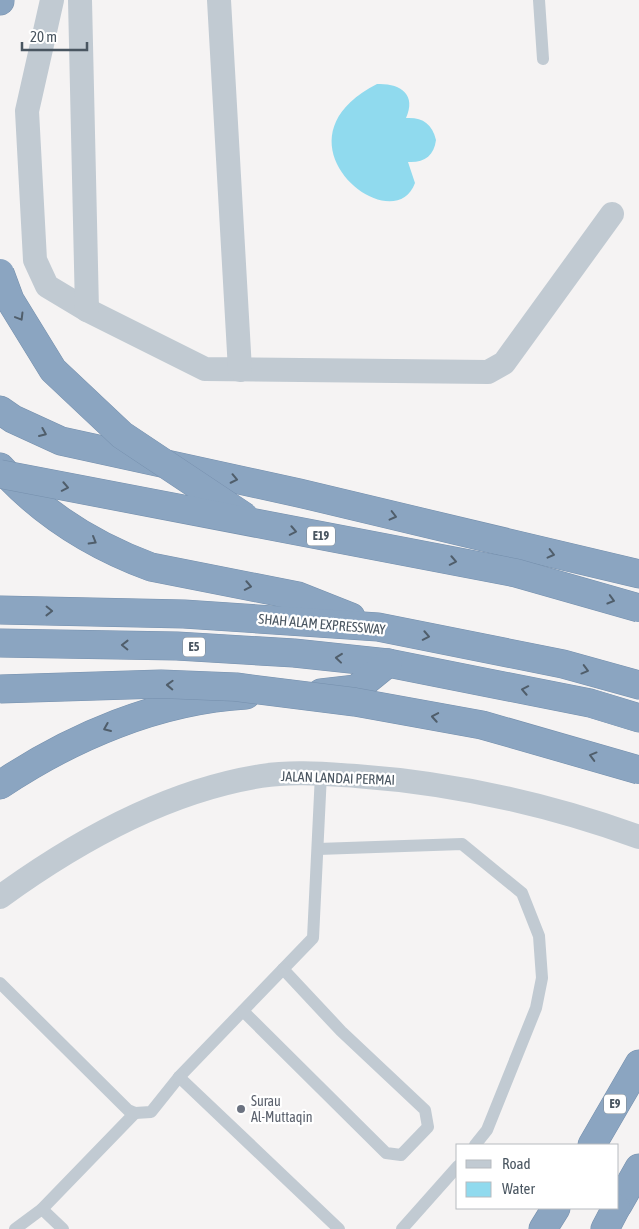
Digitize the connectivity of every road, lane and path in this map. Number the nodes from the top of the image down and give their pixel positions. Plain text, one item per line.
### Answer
1 (52, 0) edge
2 (80, 0) edge
3 (219, 0) edge
4 (539, 0) edge
5 (542, 59) dead end
6 (612, 214) dead end
7 (0, 273) edge
8 (87, 310) junction
9 (240, 370) junction
10 (0, 410) edge
11 (0, 467) edge
12 (0, 474) edge
13 (256, 524) junction
14 (639, 574) edge
15 (639, 608) edge
16 (0, 610) edge
17 (378, 627) junction
18 (0, 643) edge
19 (388, 663) junction
20 (639, 685) edge
21 (0, 689) edge
22 (639, 718) edge
23 (639, 770) edge
24 (321, 774) junction
25 (0, 785) edge
26 (639, 836) edge
27 (318, 849) junction
28 (0, 897) edge
29 (284, 969) junction
30 (0, 983) edge
31 (243, 1011) junction
32 (639, 1064) edge
33 (179, 1077) junction
34 (135, 1113) junction
35 (476, 1144) edge
36 (593, 1144) edge
37 (456, 1168) edge
38 (639, 1168) edge
39 (619, 1203) edge
40 (42, 1209) junction
41 (555, 1209) edge
42 (616, 1209) edge
43 (15, 1229) edge
44 (62, 1229) edge
45 (339, 1229) edge
46 (402, 1229) edge
47 (543, 1229) edge
48 (604, 1229) edge

1 - 8 street
2 - 8 street
3 - 9 street
4 - 5 lane
6 - 9 street
7 -> 13 highway, bridge
8 - 9 street
10 -> 14 highway
11 -> 17 highway
12 -> 13 highway, E19, bridge
13 -> 15 highway, E19, bridge
16 -> 17 highway, SHAH ALAM EXPRESSWAY
17 -> 20 highway, SHAH ALAM EXPRESSWAY
19 -> 18 highway, E5
22 -> 19 highway, E5
19 -> 25 highway
23 -> 21 highway, bridge
24 - 26 street, JALAN LANDAI PERMAI
24 - 27 lane
24 - 28 street, JALAN LANDAI PERMAI
27 - 29 lane
27 - 35 lane
29 - 31 lane
29 - 31 lane
30 - 34 lane
31 - 33 lane
32 - 36 highway, E9
33 - 34 lane
33 - 45 lane
34 - 40 lane
37 - 46 lane
38 - 39 highway
40 - 43 lane
40 - 44 lane
41 - 47 highway
42 - 48 highway

